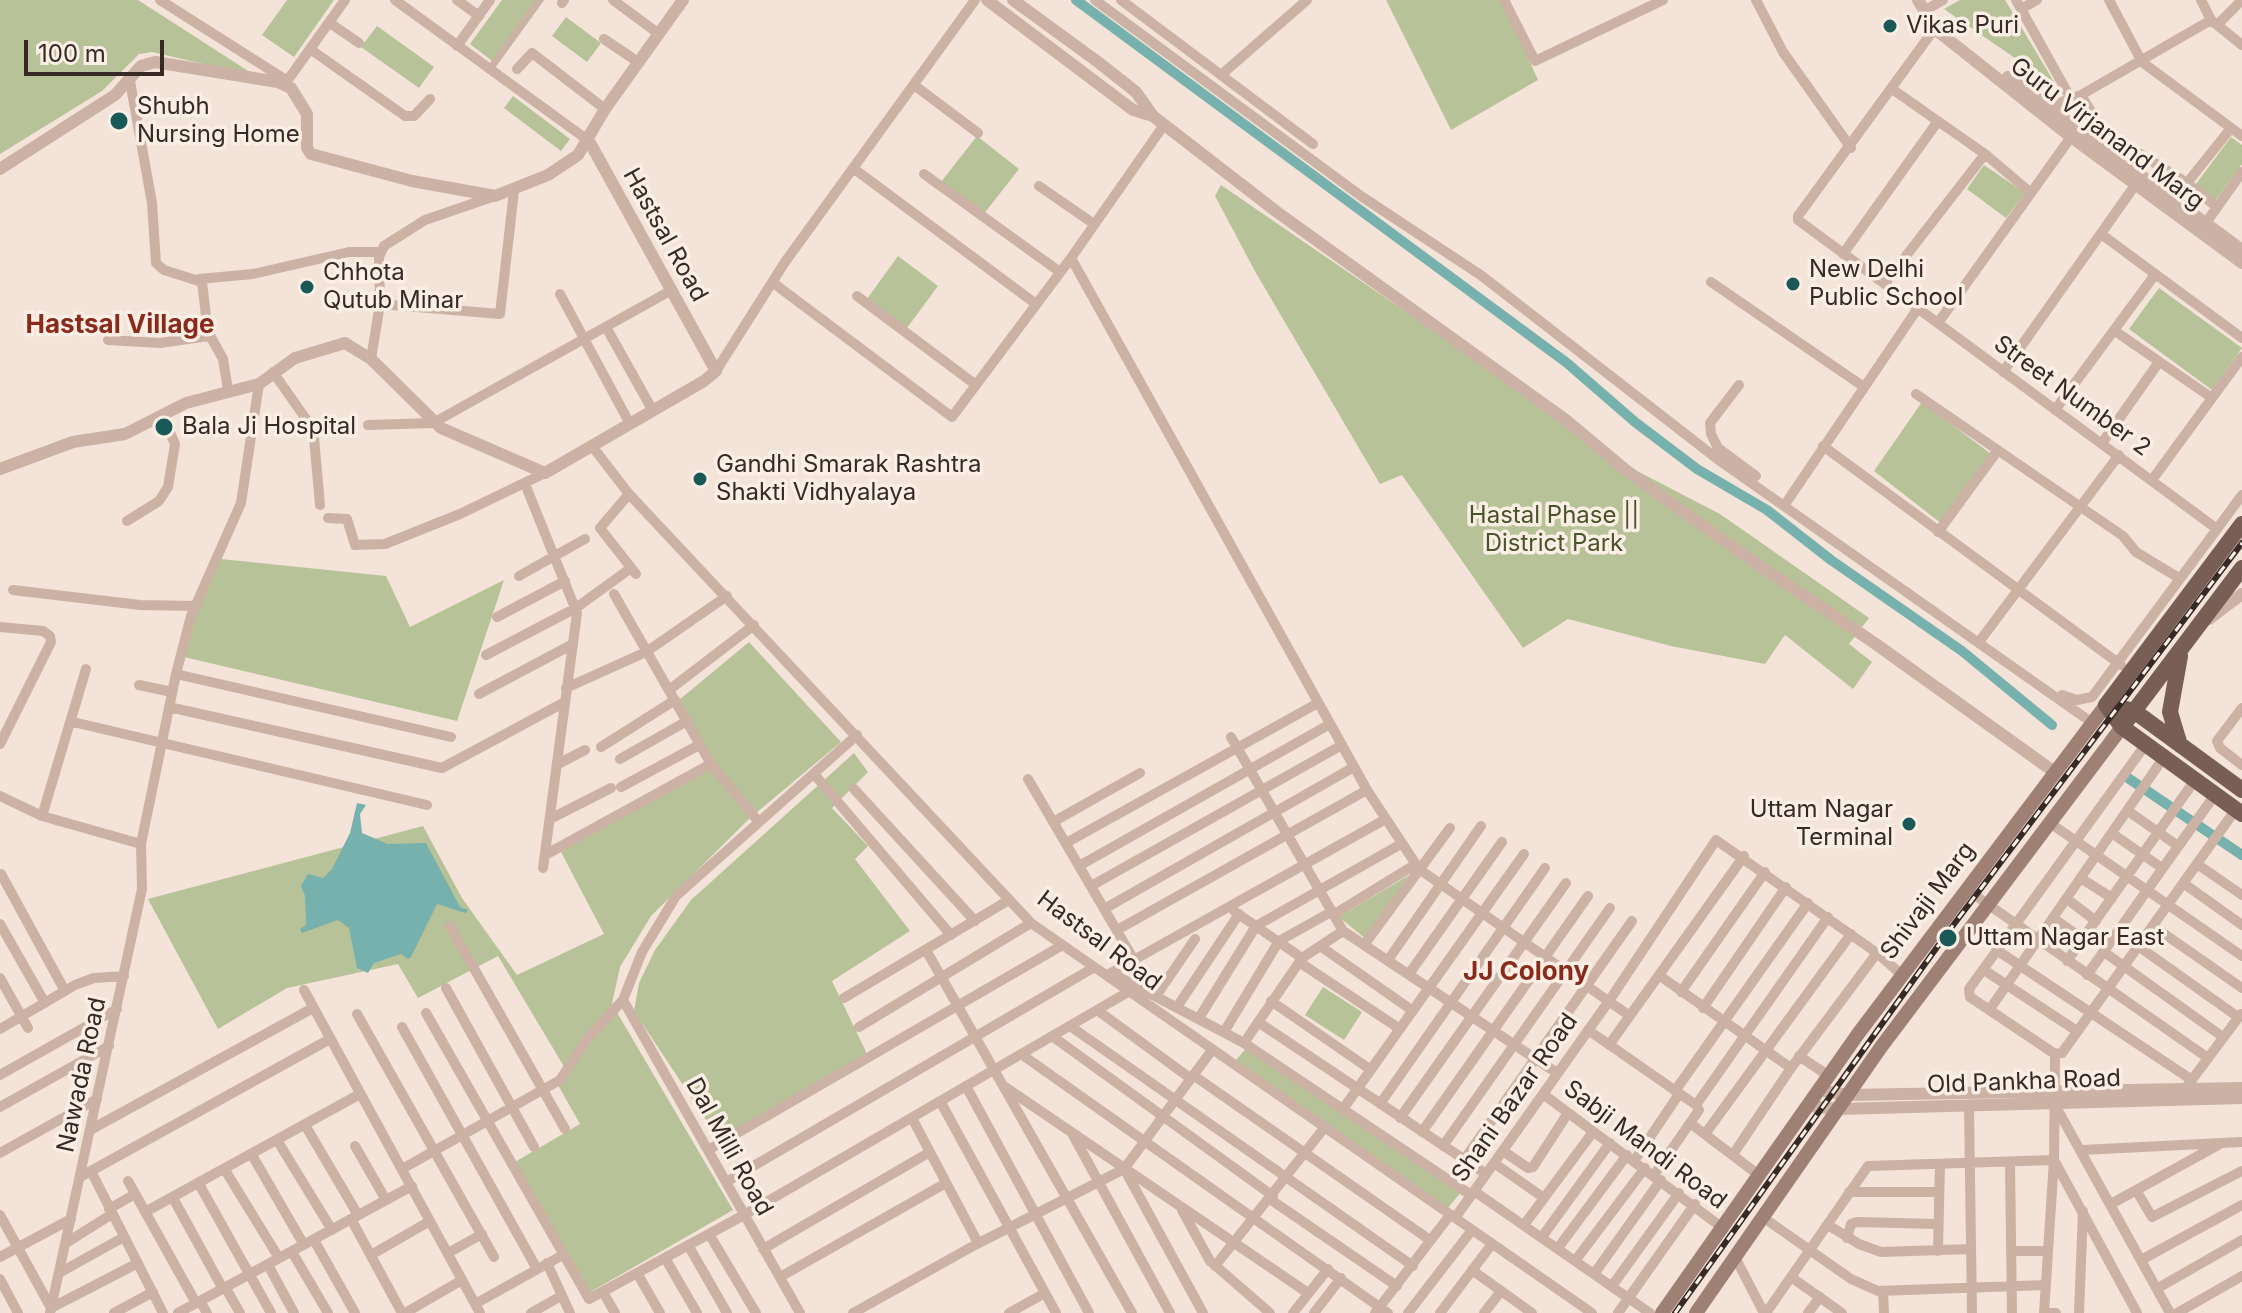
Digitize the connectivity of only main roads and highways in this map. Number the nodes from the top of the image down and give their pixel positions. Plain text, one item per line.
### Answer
1 (2242, 524) edge
2 (2242, 568) edge
3 (2181, 651) junction
4 (2106, 705) junction
5 (2134, 711) junction
6 (2122, 727) junction
7 (2180, 745) junction
8 (2242, 790) edge
9 (2239, 812) edge
10 (1662, 1313) edge
11 (1696, 1313) edge

1 - 4 main road, Shivaji Marg
2 - 3 main road
3 - 5 main road
3 - 7 main road
4 - 5 main road
4 - 6 main road
4 - 10 main road, Shivaji Marg
5 - 6 main road
5 - 7 main road
6 - 9 main road
6 - 11 main road
7 - 8 main road

